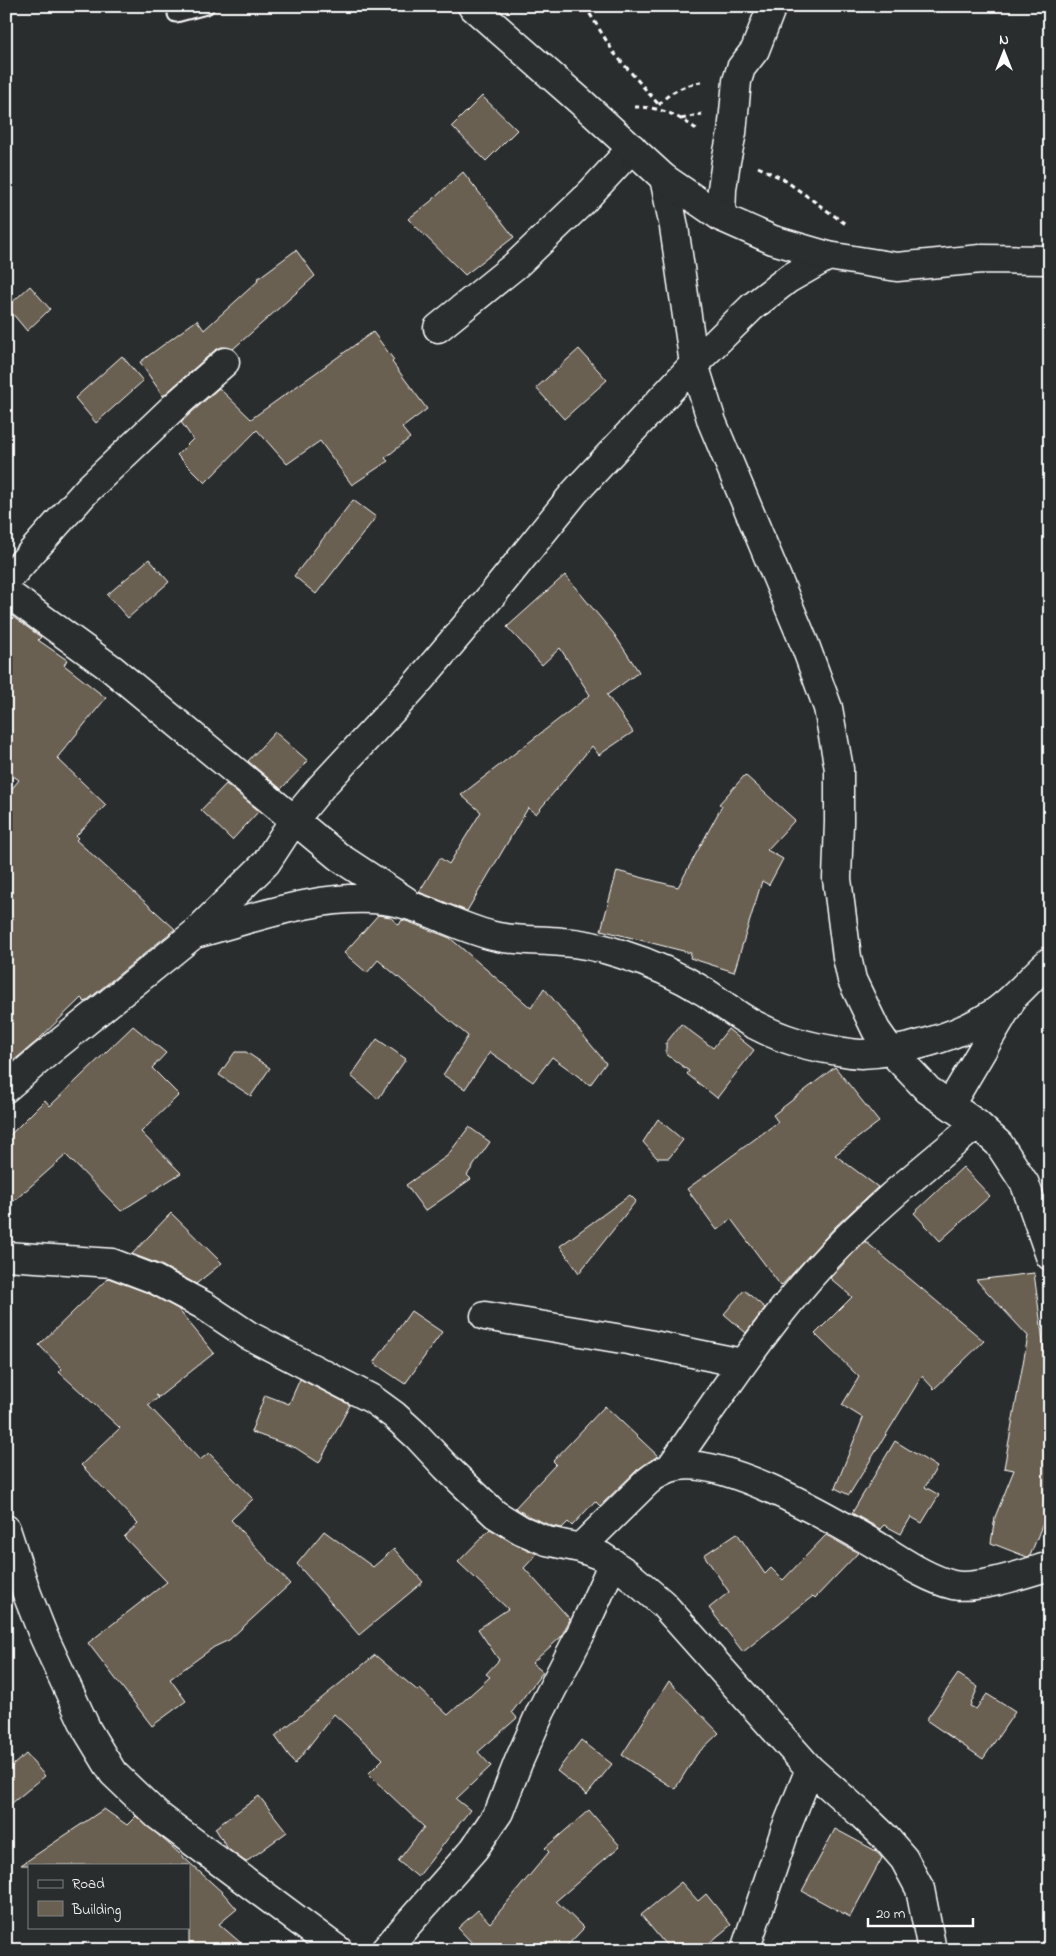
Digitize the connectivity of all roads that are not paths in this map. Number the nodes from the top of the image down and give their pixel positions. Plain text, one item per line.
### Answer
1 (206, 6) edge
2 (472, 6) edge
3 (772, 6) edge
4 (176, 14) dead end
5 (632, 148) junction
6 (664, 178) junction
7 (722, 217) junction
8 (828, 256) junction
9 (1050, 260) edge
10 (438, 328) dead end
11 (225, 362) dead end
12 (694, 364) junction
13 (6, 581) edge
14 (6, 592) edge
15 (294, 820) junction
16 (420, 908) junction
17 (193, 935) junction
18 (1050, 961) edge
19 (1013, 997) junction
20 (890, 1050) junction
21 (6, 1088) edge
22 (950, 1105) junction
23 (977, 1124) junction
24 (6, 1256) edge
25 (1050, 1256) edge
26 (485, 1316) dead end
27 (742, 1363) junction
28 (670, 1468) junction
29 (6, 1529) edge
30 (580, 1548) junction
31 (614, 1563) junction
32 (1050, 1566) edge
33 (810, 1769) junction
34 (338, 1950) edge
35 (386, 1950) edge
36 (745, 1950) edge
37 (932, 1950) edge

1 - 4 lane
2 - 5 street
3 - 7 street
5 - 6 street
5 - 10 street
6 - 7 street
6 - 12 street
7 - 8 street
8 - 9 street
8 - 12 street
11 - 13 street
12 - 15 street
12 - 20 street
14 - 15 street
15 - 16 street
15 - 17 street
16 - 17 street
16 - 20 street
17 - 21 street
18 - 19 street
19 - 20 street
19 - 22 street
20 - 22 street
22 - 23 street
23 - 25 street
23 - 27 street
24 - 30 street
26 - 27 street
27 - 28 street
28 - 30 street
28 - 32 street
29 - 34 street
30 - 31 street
31 - 33 street
31 - 35 street
33 - 36 street
33 - 37 street

